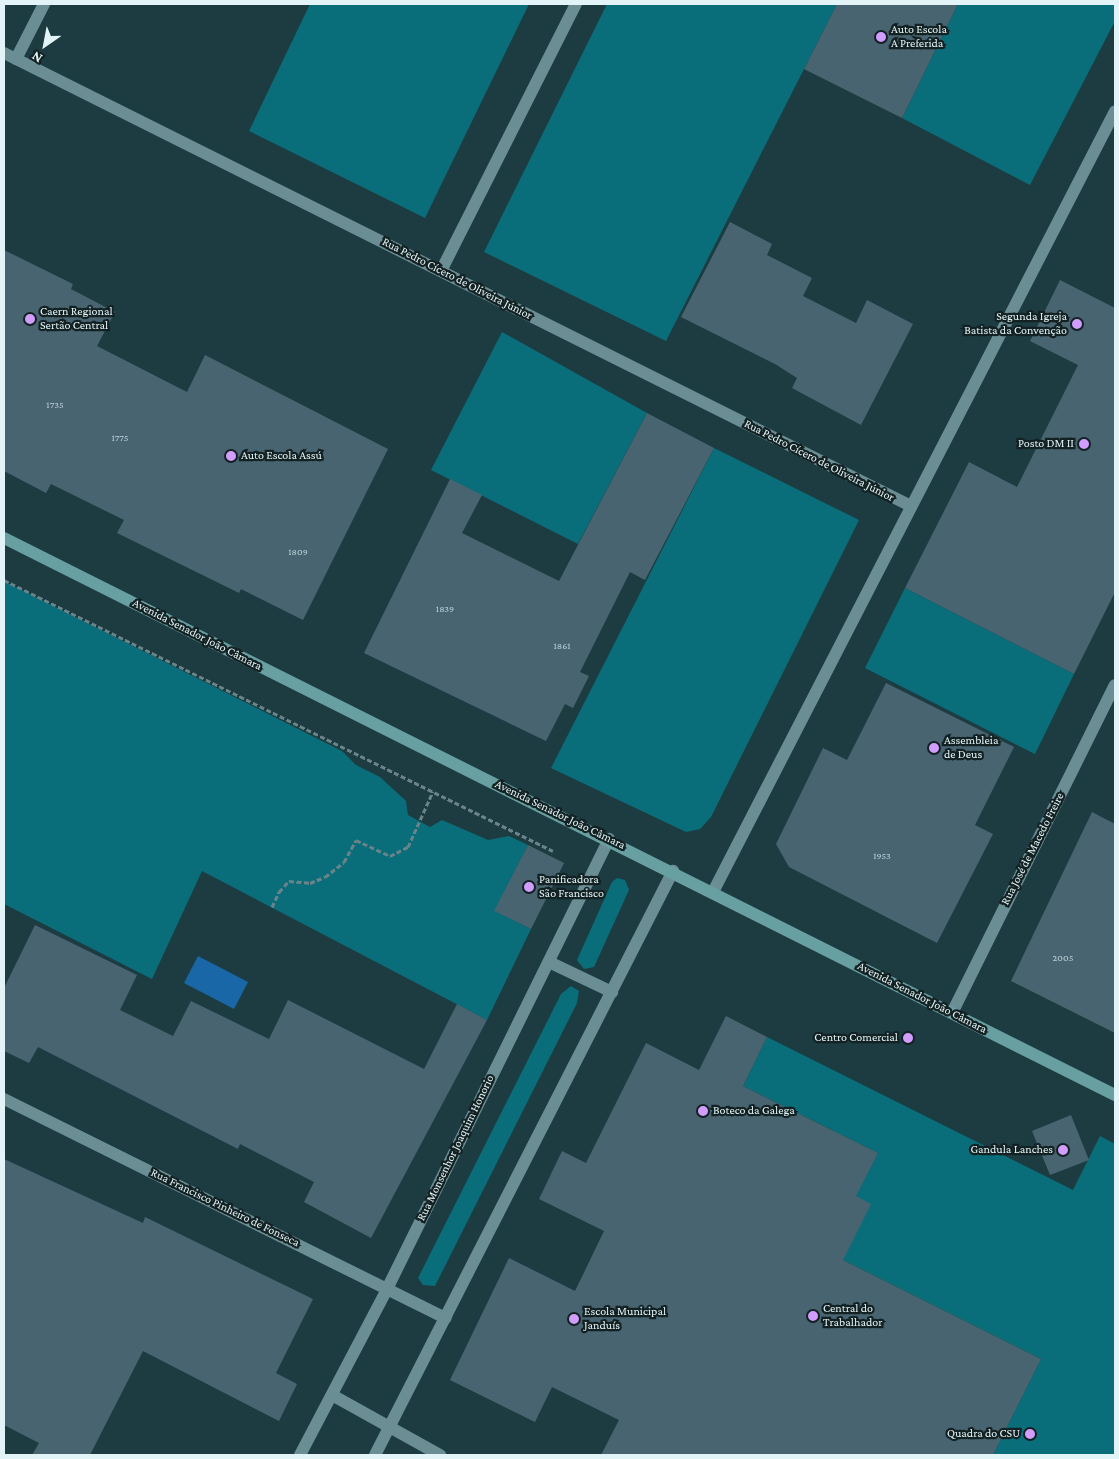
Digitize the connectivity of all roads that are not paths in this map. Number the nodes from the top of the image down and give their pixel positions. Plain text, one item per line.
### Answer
1 (44, 4) edge
2 (576, 4) edge
3 (4, 53) edge
4 (16, 58) junction
5 (1115, 111) edge
6 (441, 271) junction
7 (911, 506) junction
8 (4, 538) edge
9 (1115, 685) edge
10 (609, 840) junction
11 (673, 872) junction
12 (713, 892) junction
13 (549, 962) junction
14 (612, 992) junction
15 (952, 1012) junction
16 (1115, 1095) edge
17 (4, 1099) edge
18 (387, 1289) junction
19 (446, 1318) junction
20 (332, 1395) junction
21 (389, 1428) junction
22 (300, 1455) edge
23 (375, 1455) edge
24 (440, 1455) edge

1 - 4 street
2 - 6 street
3 - 4 street, Rua Pedro Cícero de Oliveira Júnior
4 - 6 street, Rua Pedro Cícero de Oliveira Júnior
5 - 7 street
6 - 7 street, Rua Pedro Cícero de Oliveira Júnior
7 - 12 street
8 - 10 main road, Avenida Senador João Câmara
9 - 15 street, Rua José de Macedo Freire
10 - 11 main road, Avenida Senador João Câmara
10 - 13 street, Rua Monsenhor Joaquim Honorio
11 - 12 main road, Avenida Senador João Câmara
11 - 14 street
12 - 15 main road, Avenida Senador João Câmara
13 - 14 street
13 - 18 street, Rua Monsenhor Joaquim Honorio
14 - 19 street
15 - 16 main road, Avenida Senador João Câmara
17 - 18 street, Rua Francisco Pinheiro de Fonseca
18 - 19 street, Rua Francisco Pinheiro de Fonseca
18 - 20 street, Rua Monsenhor Joaquim Honorio
19 - 21 street
20 - 21 street
20 - 22 street, Rua Monsenhor Joaquim Honorio
21 - 23 street
21 - 24 street

